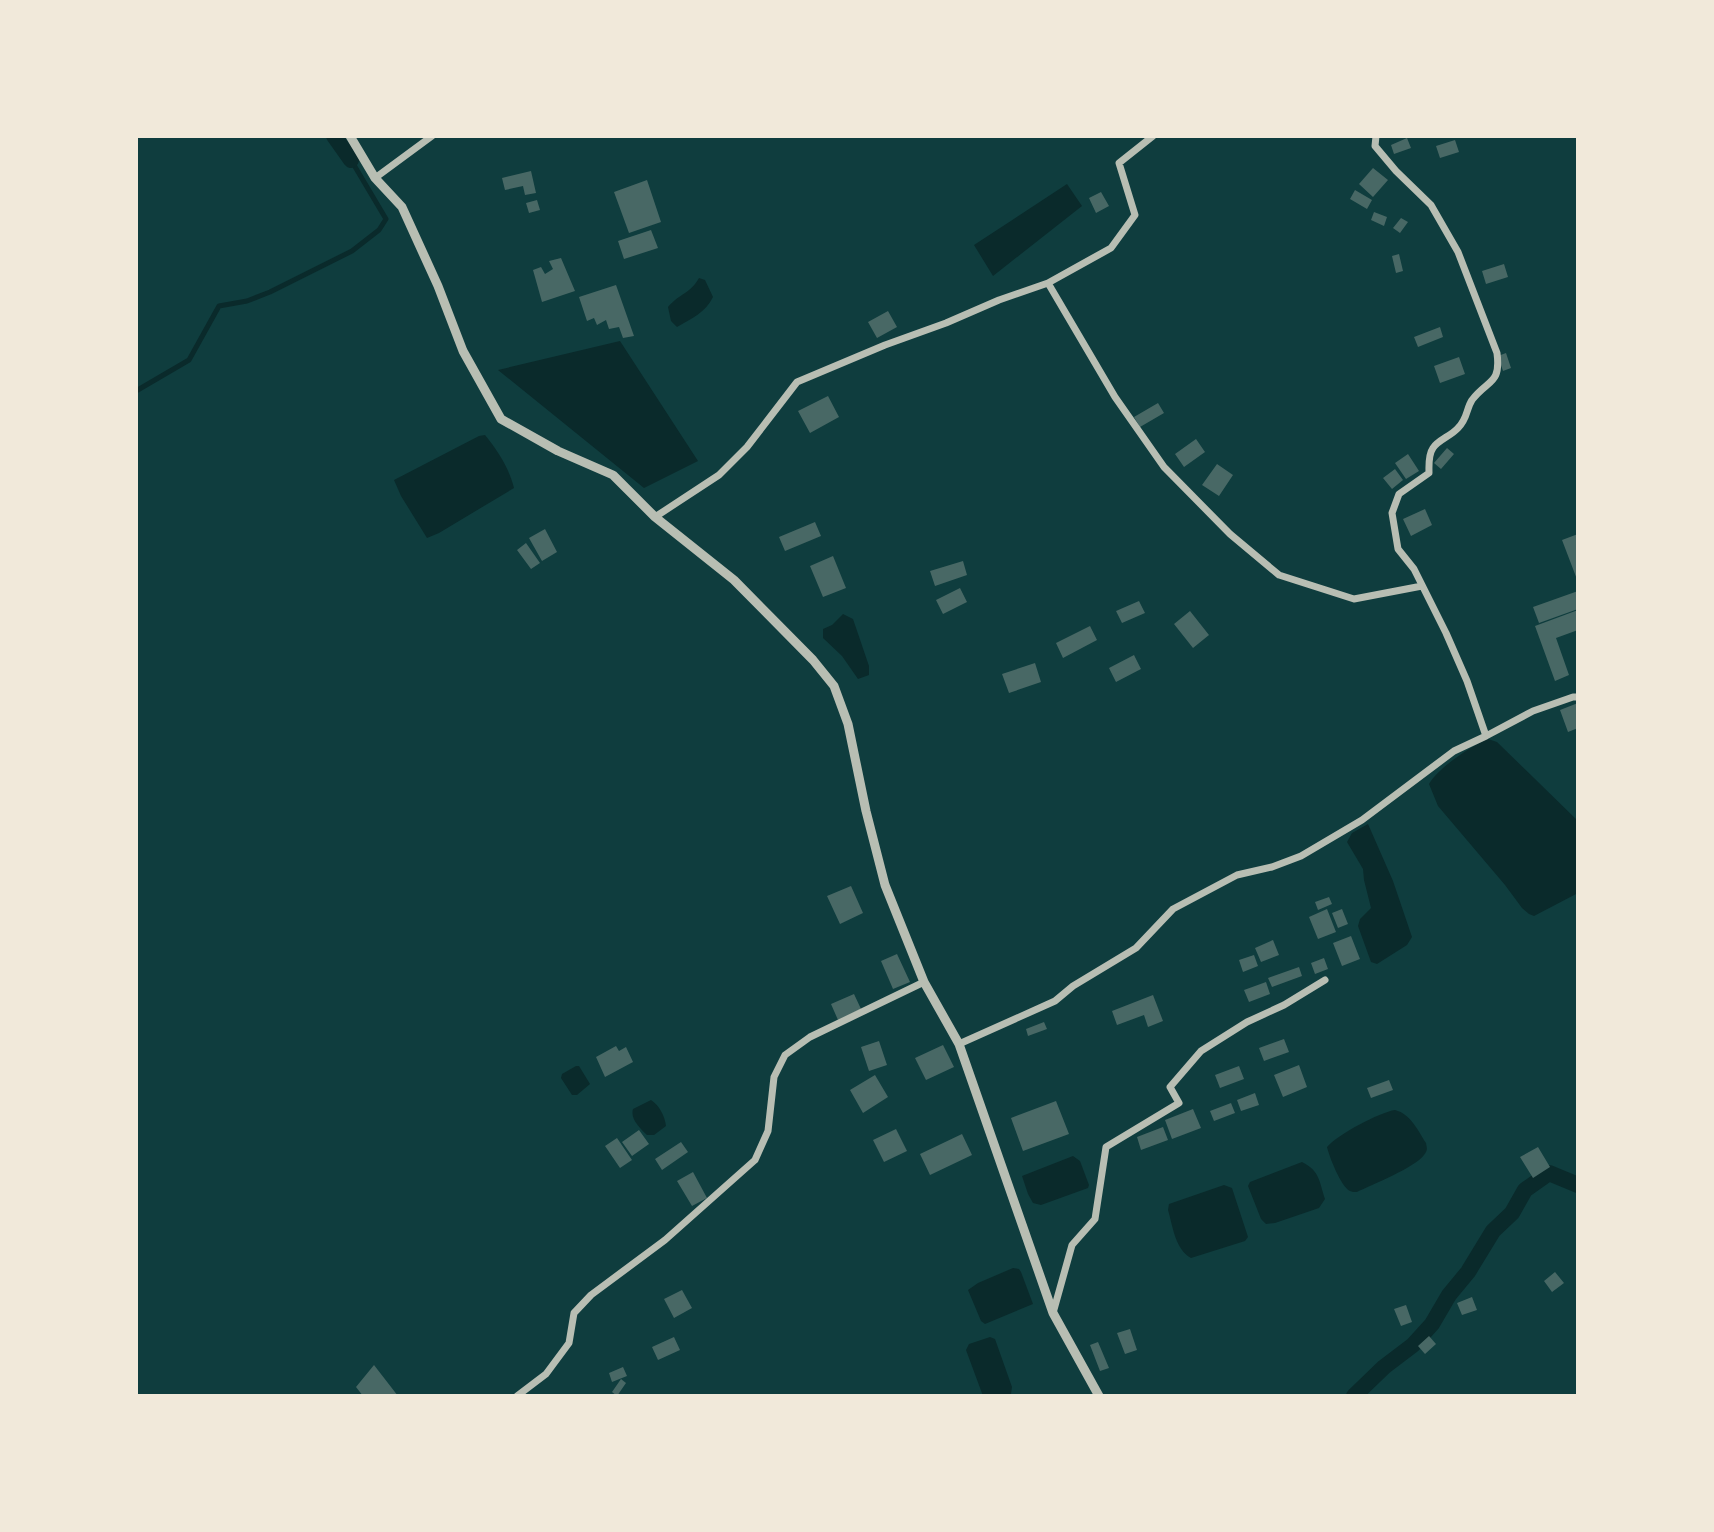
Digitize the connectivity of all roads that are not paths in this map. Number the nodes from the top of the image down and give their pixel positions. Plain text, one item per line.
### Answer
1 (350, 136) edge
2 (432, 136) edge
3 (1153, 136) edge
4 (1376, 136) edge
5 (375, 178) junction
6 (1048, 283) junction
7 (655, 517) junction
8 (1422, 586) junction
9 (1578, 697) edge
10 (1486, 736) junction
11 (1325, 980) dead end
12 (924, 982) junction
13 (959, 1044) junction
14 (1053, 1313) junction
15 (517, 1396) edge
16 (1099, 1396) edge

1 - 5 street
2 - 5 street
3 - 6 street
4 - 8 street
5 - 7 street
6 - 7 street
6 - 8 street
7 - 12 street
8 - 10 street
9 - 10 street
10 - 13 street
11 - 14 street
12 - 13 street
12 - 15 street
13 - 14 street
14 - 16 street

